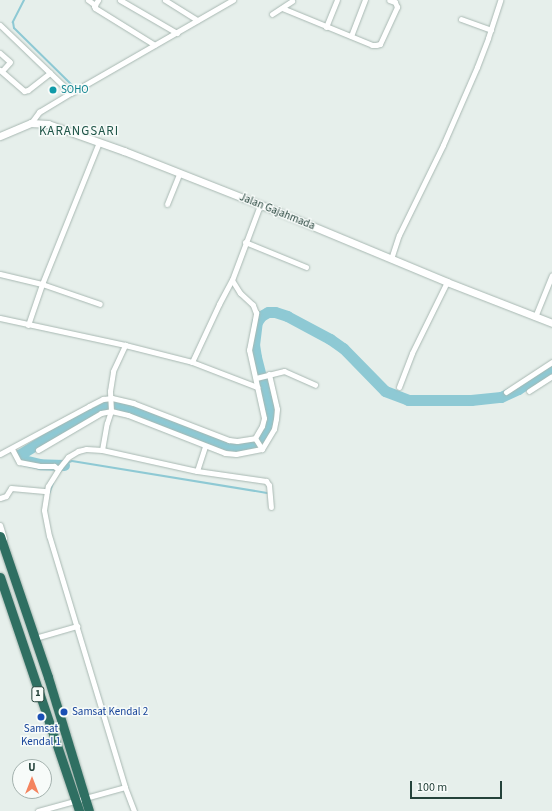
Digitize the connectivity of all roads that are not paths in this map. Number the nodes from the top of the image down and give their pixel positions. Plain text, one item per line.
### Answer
1 (88, 0) edge
2 (120, 0) edge
3 (165, 0) edge
4 (233, 0) edge
5 (293, 0) edge
6 (337, 0) edge
7 (365, 0) edge
8 (389, 0) edge
9 (500, 0) edge
10 (97, 2) edge
11 (282, 8) junction
12 (272, 14) dead end
13 (461, 19) dead end
14 (197, 20) junction
15 (0, 25) edge
16 (326, 27) junction
17 (491, 30) junction
18 (176, 33) junction
19 (351, 36) junction
20 (154, 45) junction
21 (0, 53) edge
22 (1, 71) edge
23 (50, 73) junction
24 (71, 93) junction
25 (31, 123) junction
26 (0, 136) edge
27 (99, 142) junction
28 (179, 174) junction
29 (167, 204) dead end
30 (259, 209) junction
31 (245, 242) junction
32 (394, 255) junction
33 (306, 267) dead end
34 (0, 274) edge
35 (552, 275) edge
36 (232, 280) junction
37 (447, 282) junction
38 (42, 284) junction
39 (100, 304) dead end
40 (537, 312) junction
41 (0, 318) edge
42 (552, 323) edge
43 (28, 325) junction
44 (125, 345) junction
45 (192, 362) junction
46 (552, 362) edge
47 (268, 374) junction
48 (552, 376) edge
49 (257, 378) junction
50 (315, 385) dead end
51 (257, 387) junction
52 (399, 387) dead end
53 (529, 391) dead end
54 (506, 392) dead end
55 (112, 400) junction
56 (111, 410) junction
57 (256, 439) junction
58 (205, 446) junction
59 (261, 448) junction
60 (38, 450) dead end
61 (102, 450) junction
62 (13, 451) junction
63 (0, 454) edge
64 (60, 466) junction
65 (197, 471) junction
66 (47, 491) junction
67 (0, 498) edge
68 (271, 507) dead end
69 (0, 525) edge
70 (0, 536) edge
71 (8, 559) junction
72 (0, 577) edge
73 (2, 586) edge
74 (77, 626) junction
75 (35, 638) junction
76 (124, 787) junction
77 (85, 799) junction
78 (77, 806) edge
79 (38, 811) edge
80 (89, 811) edge
81 (134, 811) edge

1 - 10 street
2 - 18 street
3 - 14 street
4 - 14 street
5 - 11 street
6 - 16 street
7 - 19 street
8 - 19 street
9 - 17 street
10 - 20 street
11 - 12 street
11 - 16 street
13 - 17 street
14 - 18 street
15 - 23 street
16 - 19 street
17 - 32 street
18 - 20 street
20 - 24 street
21 - 22 street
22 - 23 street
23 - 24 street
24 - 25 street
25 - 26 street, Jalan Gajahmada
25 - 27 street, Jalan Gajahmada
27 - 28 street, Jalan Gajahmada
27 - 38 street
28 - 29 street
28 - 30 street, Jalan Gajahmada
30 - 31 street
30 - 32 street, Jalan Gajahmada
31 - 33 street
31 - 36 street
32 - 37 street, Jalan Gajahmada
34 - 38 street
35 - 40 street
36 - 45 street
36 - 49 street
37 - 40 street, Jalan Gajahmada
37 - 52 street
38 - 39 street
38 - 43 street
40 - 42 street, Jalan Gajahmada
41 - 43 street
43 - 44 street
44 - 45 street
44 - 55 street
45 - 51 street
46 - 54 street
47 - 49 street
47 - 50 street
47 - 59 street
48 - 53 street
49 - 51 street
51 - 57 street
55 - 56 street
55 - 57 street
55 - 62 street
56 - 58 street
56 - 60 street
56 - 61 street
57 - 59 street
58 - 59 street
58 - 65 street
61 - 64 street
61 - 65 street
62 - 63 street
62 - 64 street
64 - 66 street
65 - 68 street
66 - 67 street
66 - 74 street
69 - 71 street
70 - 71 highway, 1
71 - 75 highway, 1
72 - 73 highway, 1
73 - 78 highway, 1
74 - 75 street
74 - 76 street
75 - 77 highway, 1
76 - 77 street
76 - 81 street
77 - 78 street
77 - 80 highway, 1
78 - 79 street

